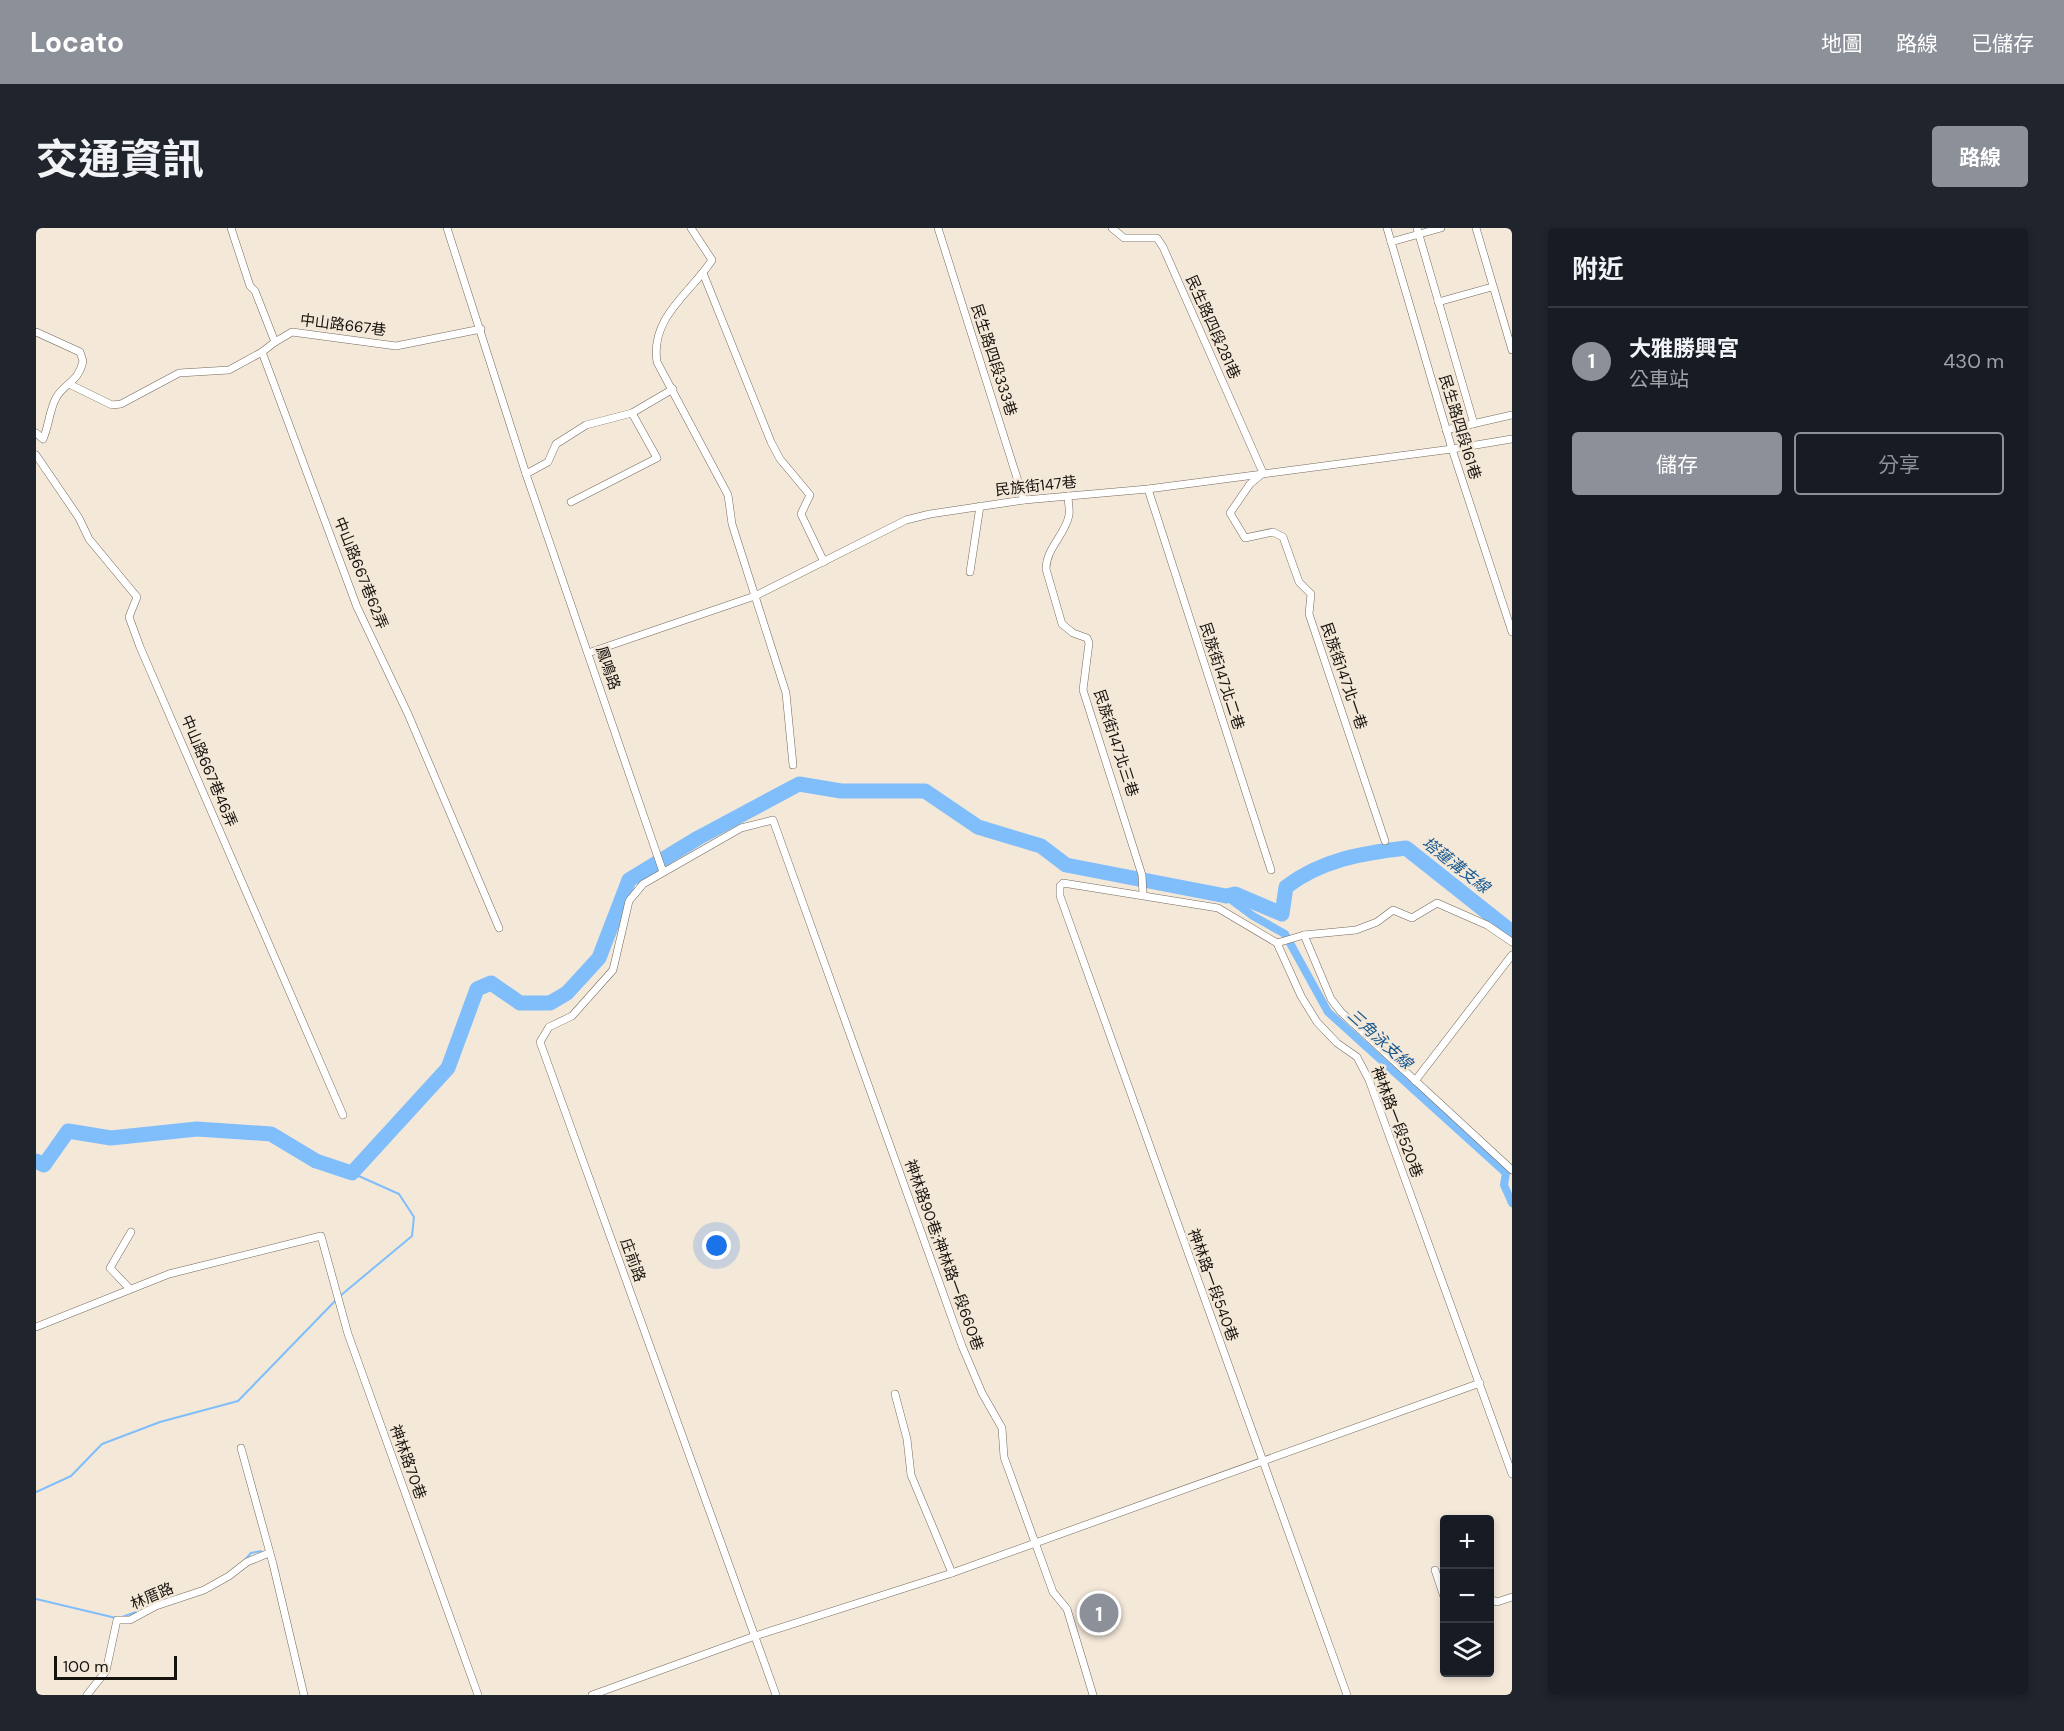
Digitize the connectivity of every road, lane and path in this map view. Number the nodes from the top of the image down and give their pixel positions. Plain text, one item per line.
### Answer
1 (231, 228) edge
2 (447, 228) edge
3 (691, 228) edge
4 (938, 228) edge
5 (1112, 228) edge
6 (1387, 228) edge
7 (1441, 228) edge
8 (1476, 228) edge
9 (1418, 231) edge
10 (1391, 242) junction
11 (703, 273) junction
12 (1492, 287) junction
13 (1438, 302) junction
14 (481, 329) junction
15 (36, 332) edge
16 (275, 342) junction
17 (1512, 350) edge
18 (262, 352) junction
19 (71, 385) junction
20 (673, 389) junction
21 (632, 412) junction
22 (1512, 415) edge
23 (1474, 424) junction
24 (1446, 430) junction
25 (38, 436) edge
26 (1512, 439) edge
27 (1452, 449) junction
28 (36, 455) edge
29 (1263, 473) junction
30 (526, 474) junction
31 (1148, 489) junction
32 (1068, 496) junction
33 (1024, 500) junction
34 (571, 502) dead end
35 (980, 506) junction
36 (824, 562) junction
37 (970, 572) dead end
38 (755, 596) junction
39 (1512, 632) edge
40 (588, 653) junction
41 (793, 765) dead end
42 (1385, 841) dead end
43 (1270, 870) dead end
44 (663, 872) junction
45 (1143, 895) junction
46 (499, 928) dead end
47 (1304, 935) junction
48 (1512, 942) edge
49 (1276, 943) junction
50 (1512, 955) edge
51 (1415, 1082) junction
52 (343, 1115) dead end
53 (1512, 1170) edge
54 (131, 1232) dead end
55 (129, 1288) junction
56 (36, 1327) edge
57 (1480, 1383) junction
58 (895, 1394) dead end
59 (241, 1448) dead end
60 (1264, 1461) junction
61 (1512, 1474) edge
62 (1035, 1543) junction
63 (269, 1553) junction
64 (1435, 1570) dead end
65 (952, 1573) junction
66 (1440, 1585) edge
67 (1512, 1597) edge
68 (1494, 1601) edge
69 (755, 1636) junction
70 (87, 1695) edge
71 (304, 1695) edge
72 (478, 1695) edge
73 (592, 1695) edge
74 (776, 1695) edge
75 (1093, 1695) edge
76 (1347, 1695) edge

1 - 16 street
2 - 14 street, 鳳鳴路
3 - 11 street
4 - 33 street, 民生路四段333巷
5 - 29 street, 民生路四段281巷
6 - 10 street, 民生路四段161巷
7 - 9 street
8 - 12 street
9 - 10 street
9 - 13 street
10 - 24 street, 民生路四段161巷
11 - 20 street
11 - 36 street
12 - 13 street
12 - 17 street
13 - 23 street
14 - 16 street, 中山路667巷
14 - 30 street, 鳳鳴路
15 - 19 street
16 - 18 street
18 - 19 street
18 - 46 street, 中山路667巷62弄
19 - 25 street
20 - 21 street
20 - 38 street
21 - 30 street
21 - 34 street
22 - 23 street
23 - 24 street
24 - 27 street, 民生路四段161巷
26 - 27 street, 民族街147巷
27 - 29 street, 民族街147巷
27 - 39 street, 民生路四段161巷
28 - 52 street, 中山路667巷46弄
29 - 31 street, 民族街147巷
29 - 42 street, 民族街147北一巷
30 - 40 street, 鳳鳴路
31 - 32 street, 民族街147巷
31 - 43 street, 民族街147北二巷
32 - 33 street, 民族街147巷
32 - 45 street, 民族街147北三巷
33 - 35 street, 民族街147巷
35 - 36 street, 民族街147巷
35 - 37 street
36 - 38 street, 民族街147巷
38 - 40 street, 民族街147巷
38 - 41 street
40 - 44 street, 鳳鳴路
44 - 62 street, 神林路90巷;神林路一段660巷
44 - 69 street, 庄前路
45 - 49 street
45 - 60 street, 神林路一段540巷
47 - 48 street
47 - 49 street
47 - 51 street
49 - 57 street, 神林路一段520巷
50 - 51 street
51 - 53 street
54 - 55 street
55 - 56 street
55 - 72 street, 神林路70巷
57 - 60 street
57 - 61 street, 神林路一段520巷
58 - 65 street
59 - 63 street
60 - 62 street
60 - 76 street, 神林路一段540巷
62 - 65 street
62 - 75 street, 神林路90巷;神林路一段660巷
63 - 70 street, 林厝路
63 - 71 street
64 - 66 street
65 - 69 street
67 - 68 street
69 - 73 street
69 - 74 street, 庄前路

